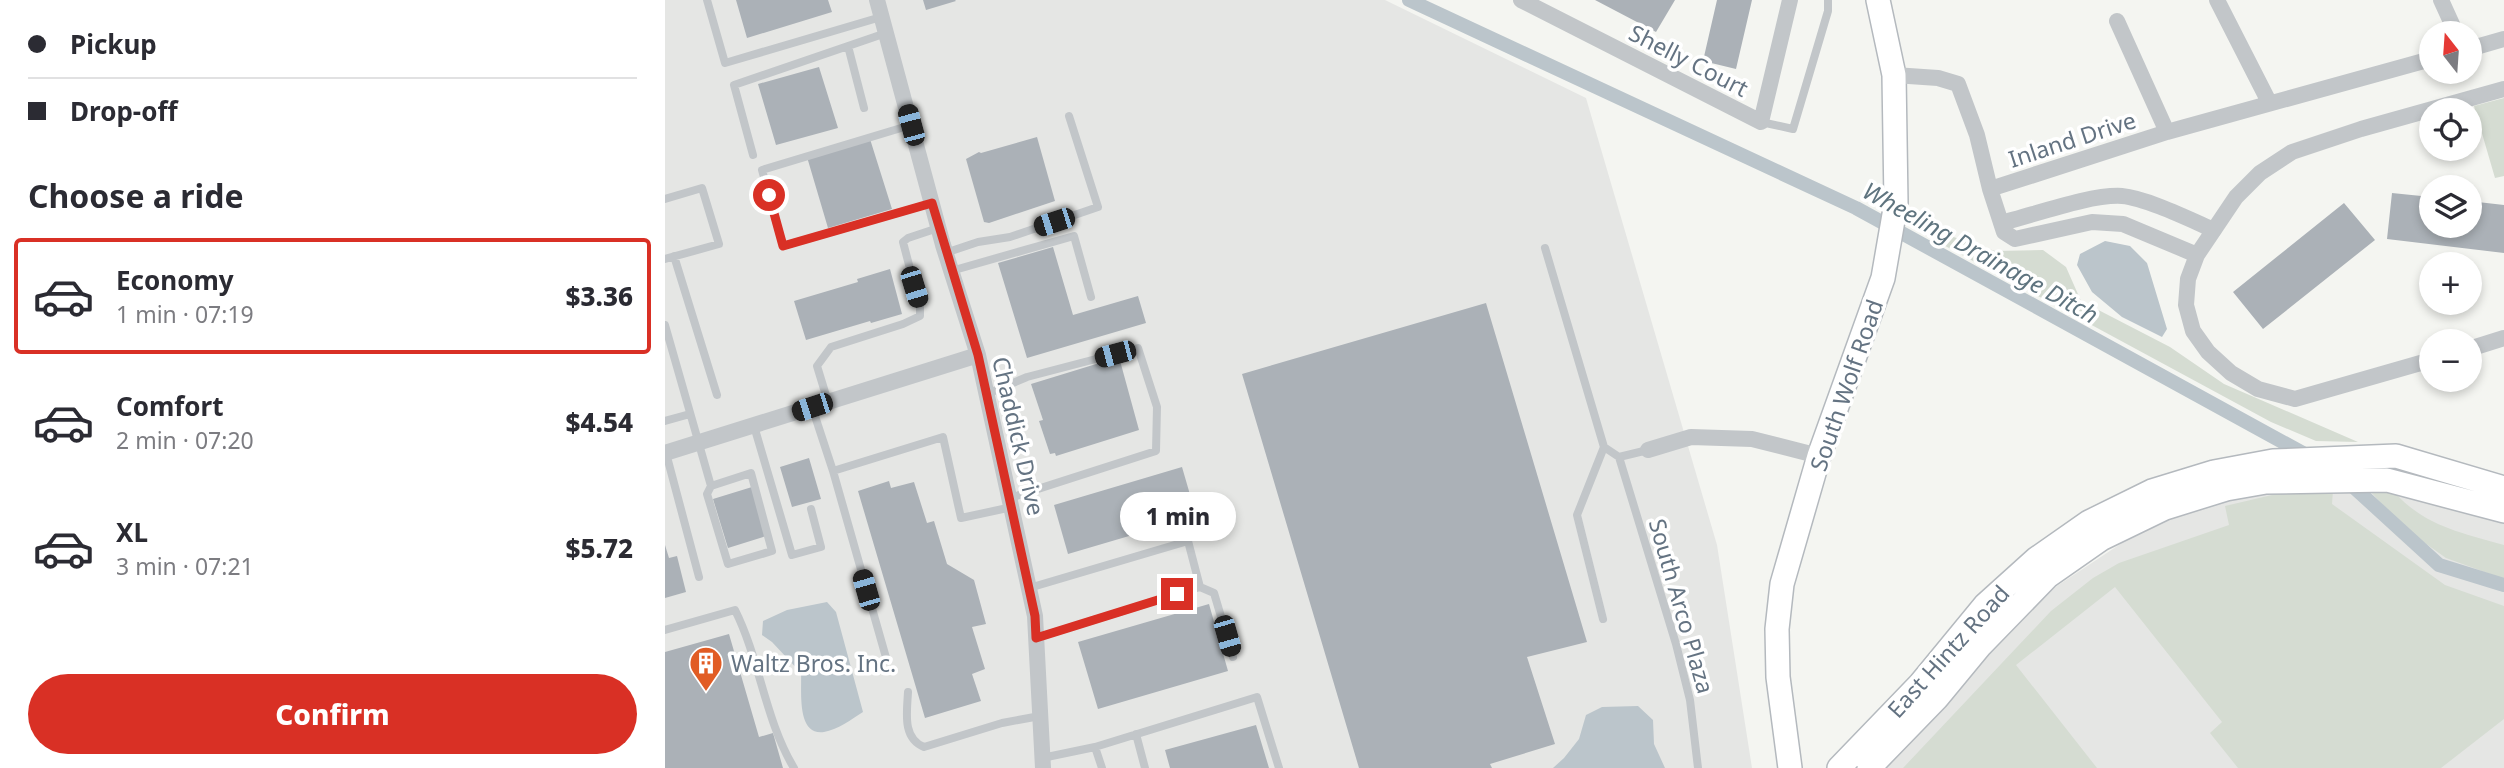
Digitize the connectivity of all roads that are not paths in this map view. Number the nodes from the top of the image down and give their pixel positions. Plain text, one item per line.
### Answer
1 (707, 0) edge
2 (877, 0) edge
3 (1521, 0) edge
4 (1790, 0) edge
5 (1828, 0) edge
6 (1878, 0) edge
7 (2217, 0) edge
8 (2441, 0) edge
9 (2116, 21) dead end
10 (2451, 21) edge
11 (883, 25) junction
12 (2504, 40) edge
13 (848, 46) junction
14 (2482, 46) edge
15 (2419, 62) edge
16 (1894, 75) junction
17 (2504, 89) edge
18 (2269, 102) junction
19 (864, 108) dead end
20 (1069, 116) dead end
21 (1761, 122) junction
22 (911, 125) junction
23 (2167, 132) junction
24 (753, 155) dead end
25 (1990, 189) junction
26 (665, 199) edge
27 (932, 203) junction
28 (2002, 227) junction
29 (938, 228) junction
30 (2214, 230) junction
31 (1545, 248) dead end
32 (946, 253) junction
33 (2197, 255) junction
34 (674, 256) junction
35 (665, 259) edge
36 (951, 271) junction
37 (1091, 297) dead end
38 (665, 325) edge
39 (2504, 338) edge
40 (2482, 345) edge
41 (978, 355) junction
42 (2419, 363) edge
43 (987, 394) junction
44 (717, 395) dead end
45 (820, 405) junction
46 (691, 414) junction
47 (665, 421) edge
48 (754, 426) junction
49 (699, 443) junction
50 (1604, 447) junction
51 (1648, 450) joint
52 (665, 453) edge
53 (1819, 456) junction
54 (1619, 457) junction
55 (833, 471) junction
56 (2269, 471) junction
57 (711, 486) junction
58 (2504, 488) edge
59 (1011, 503) junction
60 (811, 509) dead end
61 (2504, 511) edge
62 (699, 577) dead end
63 (1029, 587) junction
64 (1200, 587) junction
65 (1603, 619) dead end
66 (665, 630) edge
67 (1036, 638) junction
68 (1233, 657) dead end
69 (887, 662) dead end
70 (908, 692) dead end
71 (1040, 716) junction
72 (1136, 734) junction
73 (1095, 747) junction
74 (1043, 763) edge
75 (795, 768) edge
76 (1102, 768) edge
77 (1146, 768) edge
78 (1279, 768) edge
79 (1698, 768) edge
80 (1790, 768) edge
81 (1839, 768) edge
82 (1869, 768) edge

1 - 11 lane
2 - 11 street, Chaddick Drive
3 - 21 street, Shelly Court
4 - 21 street
5 - 21 lane
6 - 16 main road, South Wolf Road
7 - 18 street
8 - 10 street
9 - 23 street, Inland Drive
11 - 13 lane
11 - 22 street, Chaddick Drive
12 - 14 street
13 - 19 lane
13 - 24 lane
15 - 18 street, Inland Drive
16 - 25 street
16 - 53 main road, South Wolf Road
17 - 30 street
18 - 23 street, Inland Drive
20 - 32 lane
22 - 27 street, Chaddick Drive
22 - 27 lane
23 - 25 street, Inland Drive
25 - 28 street
26 - 34 lane
27 - 29 street, Chaddick Drive
28 - 30 street
28 - 33 street
29 - 32 street, Chaddick Drive
29 - 45 lane
30 - 33 street
31 - 50 lane
32 - 36 street, Chaddick Drive
33 - 42 street
34 - 35 lane
34 - 44 lane
36 - 37 lane
36 - 41 street, Chaddick Drive
38 - 46 lane
39 - 40 street
41 - 43 street, Chaddick Drive
41 - 45 street
43 - 59 street, Chaddick Drive
43 - 59 lane
45 - 48 street
45 - 55 lane
46 - 47 lane
46 - 49 lane
48 - 49 street
48 - 60 lane
49 - 52 street
49 - 57 lane
50 - 54 lane
50 - 65 lane
51 - 53 street
51 - 54 lane
52 - 62 lane
53 - 80 main road, South Wolf Road
54 - 79 lane, South Arco Plaza
55 - 59 lane
55 - 69 lane
56 - 58 main road, East Hintz Road
56 - 61 main road, East Hintz Road
56 - 81 main road, East Hintz Road
56 - 82 main road, East Hintz Road
57 - 57 lane
59 - 63 street, Chaddick Drive
63 - 64 lane
63 - 67 street, Chaddick Drive
64 - 67 lane
64 - 68 lane
66 - 75 lane
67 - 71 street, Chaddick Drive
70 - 71 lane
71 - 74 street, Chaddick Drive
72 - 73 lane
72 - 77 lane
72 - 78 lane
73 - 74 lane
73 - 76 lane

